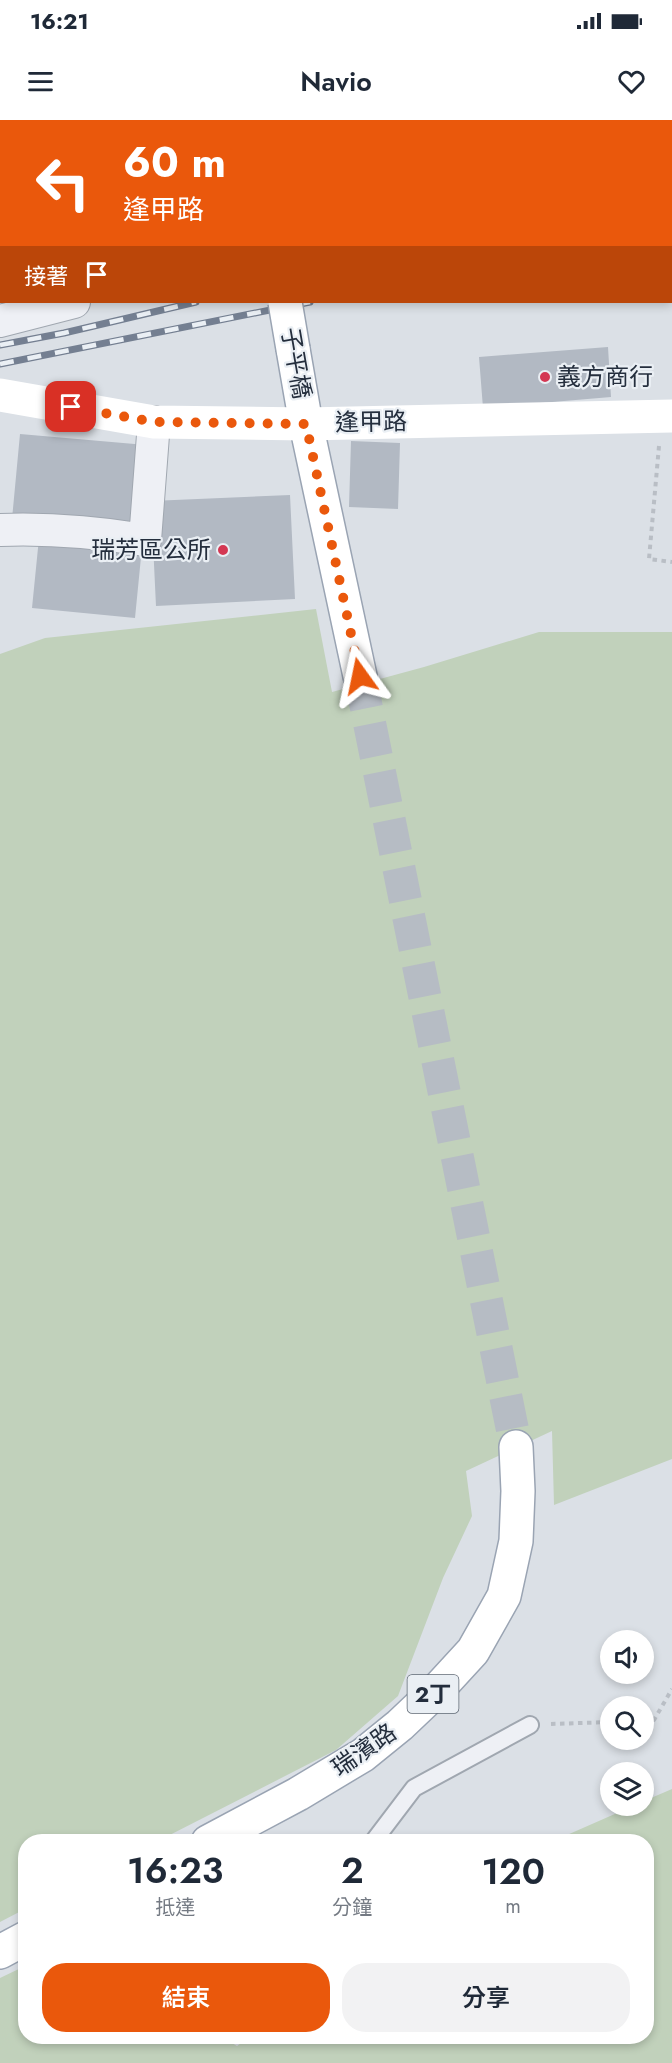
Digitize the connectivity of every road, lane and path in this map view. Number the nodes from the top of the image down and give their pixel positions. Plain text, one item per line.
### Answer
1 (64, 303) edge
2 (285, 303) edge
3 (3, 309) edge
4 (0, 396) edge
5 (667, 416) edge
6 (154, 422) junction
7 (306, 424) junction
8 (0, 530) edge
9 (672, 562) edge
10 (360, 676) tunnel mouth
11 (516, 1447) tunnel mouth
12 (672, 1689) edge
13 (654, 1720) edge
14 (600, 1722) edge
15 (530, 1725) joint
16 (223, 1834) edge
17 (379, 1834) edge
18 (18, 1942) edge
19 (0, 1952) edge

1 - 3 street
2 - 7 main road, 子平橋, bridge
4 - 6 main road, 逢甲路
5 - 7 main road, 逢甲路
5 - 9 path
6 - 7 main road, 逢甲路
6 - 8 street
7 - 10 main road
11 - 16 main road, 瑞濱路 / 2丁
12 - 13 path
14 - 15 path
15 - 17 lane
18 - 19 main road

